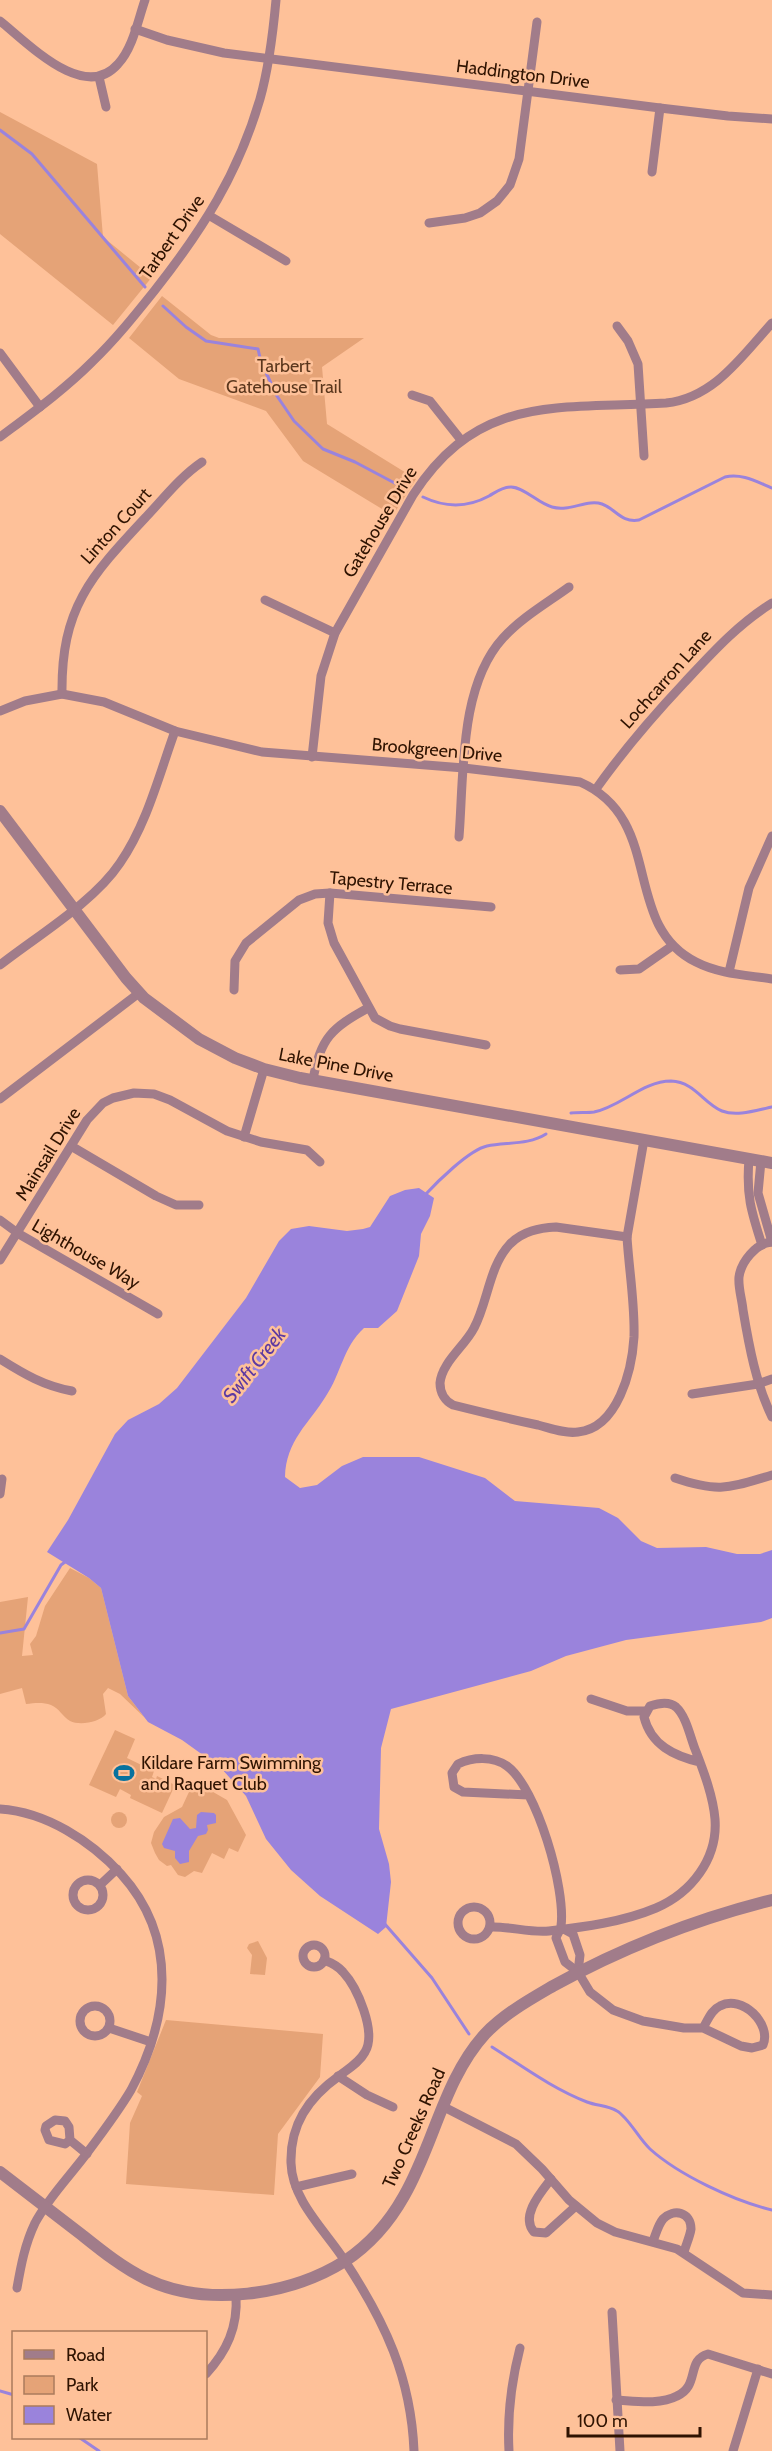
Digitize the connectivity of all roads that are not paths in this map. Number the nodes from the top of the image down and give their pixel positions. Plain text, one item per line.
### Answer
1 (146, 0) edge
2 (276, 0) edge
3 (0, 21) edge
4 (537, 22) dead end
5 (135, 28) junction
6 (269, 58) junction
7 (99, 77) junction
8 (528, 91) junction
9 (106, 107) dead end
10 (660, 108) junction
11 (772, 119) edge
12 (652, 172) dead end
13 (210, 216) junction
14 (429, 223) dead end
15 (286, 261) dead end
16 (772, 323) edge
17 (617, 326) dead end
18 (0, 353) edge
19 (412, 395) dead end
20 (642, 404) junction
21 (40, 407) junction
22 (0, 437) edge
23 (462, 440) junction
24 (644, 456) dead end
25 (202, 462) dead end
26 (569, 587) dead end
27 (265, 600) dead end
28 (772, 603) edge
29 (335, 633) junction
30 (62, 694) junction
31 (0, 711) edge
32 (175, 731) junction
33 (312, 757) junction
34 (464, 768) junction
35 (596, 789) junction
36 (0, 811) edge
37 (772, 836) edge
38 (459, 837) dead end
39 (330, 894) junction
40 (491, 907) dead end
41 (74, 908) junction
42 (672, 946) junction
43 (0, 964) edge
44 (620, 970) dead end
45 (729, 972) junction
46 (772, 979) edge
47 (234, 990) dead end
48 (139, 993) junction
49 (368, 1008) junction
50 (486, 1044) dead end
51 (264, 1069) junction
52 (313, 1080) junction
53 (0, 1099) edge
54 (244, 1137) junction
55 (644, 1140) junction
56 (71, 1146) junction
57 (761, 1161) edge
58 (320, 1162) dead end
59 (199, 1204) dead end
60 (0, 1220) edge
61 (18, 1234) junction
62 (627, 1237) junction
63 (769, 1243) edge
64 (0, 1260) edge
65 (158, 1314) dead end
66 (0, 1359) edge
67 (772, 1379) edge
68 (758, 1384) junction
69 (72, 1391) dead end
70 (692, 1394) dead end
71 (772, 1417) edge
72 (772, 1475) edge
73 (675, 1478) dead end
74 (2, 1479) dead end
75 (0, 1494) edge
76 (591, 1699) dead end
77 (646, 1711) junction
78 (700, 1762) junction
79 (528, 1795) junction
80 (0, 1809) edge
81 (117, 1869) junction
82 (100, 1885) dead end
83 (772, 1900) edge
84 (490, 1927) dead end
85 (561, 1928) junction
86 (324, 1960) dead end
87 (578, 1972) junction
88 (109, 2028) dead end
89 (703, 2028) junction
90 (151, 2042) junction
91 (338, 2076) junction
92 (393, 2107) dead end
93 (444, 2107) junction
94 (70, 2140) dead end
95 (87, 2154) junction
96 (0, 2172) edge
97 (352, 2174) dead end
98 (551, 2179) junction
99 (296, 2187) junction
100 (576, 2206) junction
101 (45, 2208) junction
102 (653, 2241) junction
103 (684, 2252) junction
104 (345, 2261) junction
105 (17, 2288) dead end
106 (236, 2295) junction
107 (772, 2295) edge
108 (612, 2312) dead end
109 (520, 2348) dead end
110 (758, 2369) junction
111 (207, 2373) edge
112 (772, 2374) edge
113 (616, 2400) junction
114 (414, 2451) edge
115 (509, 2451) edge
116 (620, 2451) edge
117 (733, 2451) edge

1 - 5 street
2 - 6 street, Tarbert Drive
3 - 7 street
4 - 8 street
5 - 6 street, Haddington Drive
5 - 7 street
6 - 8 street, Haddington Drive
6 - 13 street, Tarbert Drive
7 - 9 street
8 - 10 street, Haddington Drive
8 - 14 street
10 - 11 street, Haddington Drive
10 - 12 street
13 - 15 street
13 - 21 street, Tarbert Drive
16 - 20 street, Gatehouse Drive
17 - 20 street
18 - 21 street
19 - 23 street
20 - 23 street, Gatehouse Drive
20 - 24 street
21 - 22 street, Tarbert Drive
23 - 29 street, Gatehouse Drive
25 - 30 street, Linton Court
26 - 34 street
27 - 29 street
28 - 35 street, Lochcarron Lane
29 - 33 street, Gatehouse Drive
30 - 31 street, Brookgreen Drive
30 - 32 street, Brookgreen Drive
32 - 33 street, Brookgreen Drive
32 - 41 street
33 - 34 street, Brookgreen Drive
34 - 35 street, Brookgreen Drive
34 - 38 street
35 - 42 street, Brookgreen Drive
36 - 41 street, Lake Pine Drive
37 - 45 street
39 - 40 street, Tapestry Terrace
39 - 47 street, Tapestry Terrace
39 - 49 street
41 - 43 street
41 - 48 street, Lake Pine Drive
42 - 44 street
42 - 45 street, Brookgreen Drive
45 - 46 street, Brookgreen Drive
48 - 51 street, Lake Pine Drive
48 - 53 street
49 - 50 street
49 - 52 street
51 - 52 street, Lake Pine Drive
51 - 54 street
52 - 55 street, Lake Pine Drive
54 - 56 street, Mainsail Drive
54 - 58 street, Mainsail Drive
55 - 57 street, Lake Pine Drive
55 - 62 street
56 - 59 street
56 - 61 street, Mainsail Drive
57 - 63 street
60 - 61 street, Lighthouse Way
61 - 64 street, Mainsail Drive
61 - 65 street, Lighthouse Way
62 - 62 street
63 - 68 street
66 - 69 street
67 - 68 street
68 - 70 street
68 - 71 street
72 - 73 street
74 - 75 street
76 - 77 street
77 - 78 street
77 - 78 street
78 - 85 street
79 - 79 street
79 - 85 street
80 - 81 street
81 - 82 street
81 - 90 street
83 - 87 street, Two Creeks Road
84 - 85 street
85 - 87 street
85 - 87 street
86 - 91 street
87 - 89 street
87 - 93 street, Two Creeks Road
88 - 90 street
89 - 89 street
90 - 95 street
91 - 92 street
91 - 99 street
93 - 98 street
93 - 104 street, Two Creeks Road
94 - 95 street
95 - 101 street
96 - 101 street, Two Creeks Road
97 - 99 street
98 - 100 street
98 - 100 street
99 - 104 street
100 - 102 street
101 - 105 street
101 - 106 street, Two Creeks Road
102 - 103 street
102 - 103 street
103 - 107 street
104 - 106 street, Two Creeks Road
104 - 114 street
106 - 111 street
108 - 113 street
109 - 115 street
110 - 112 street
110 - 113 street
110 - 117 street
113 - 116 street

